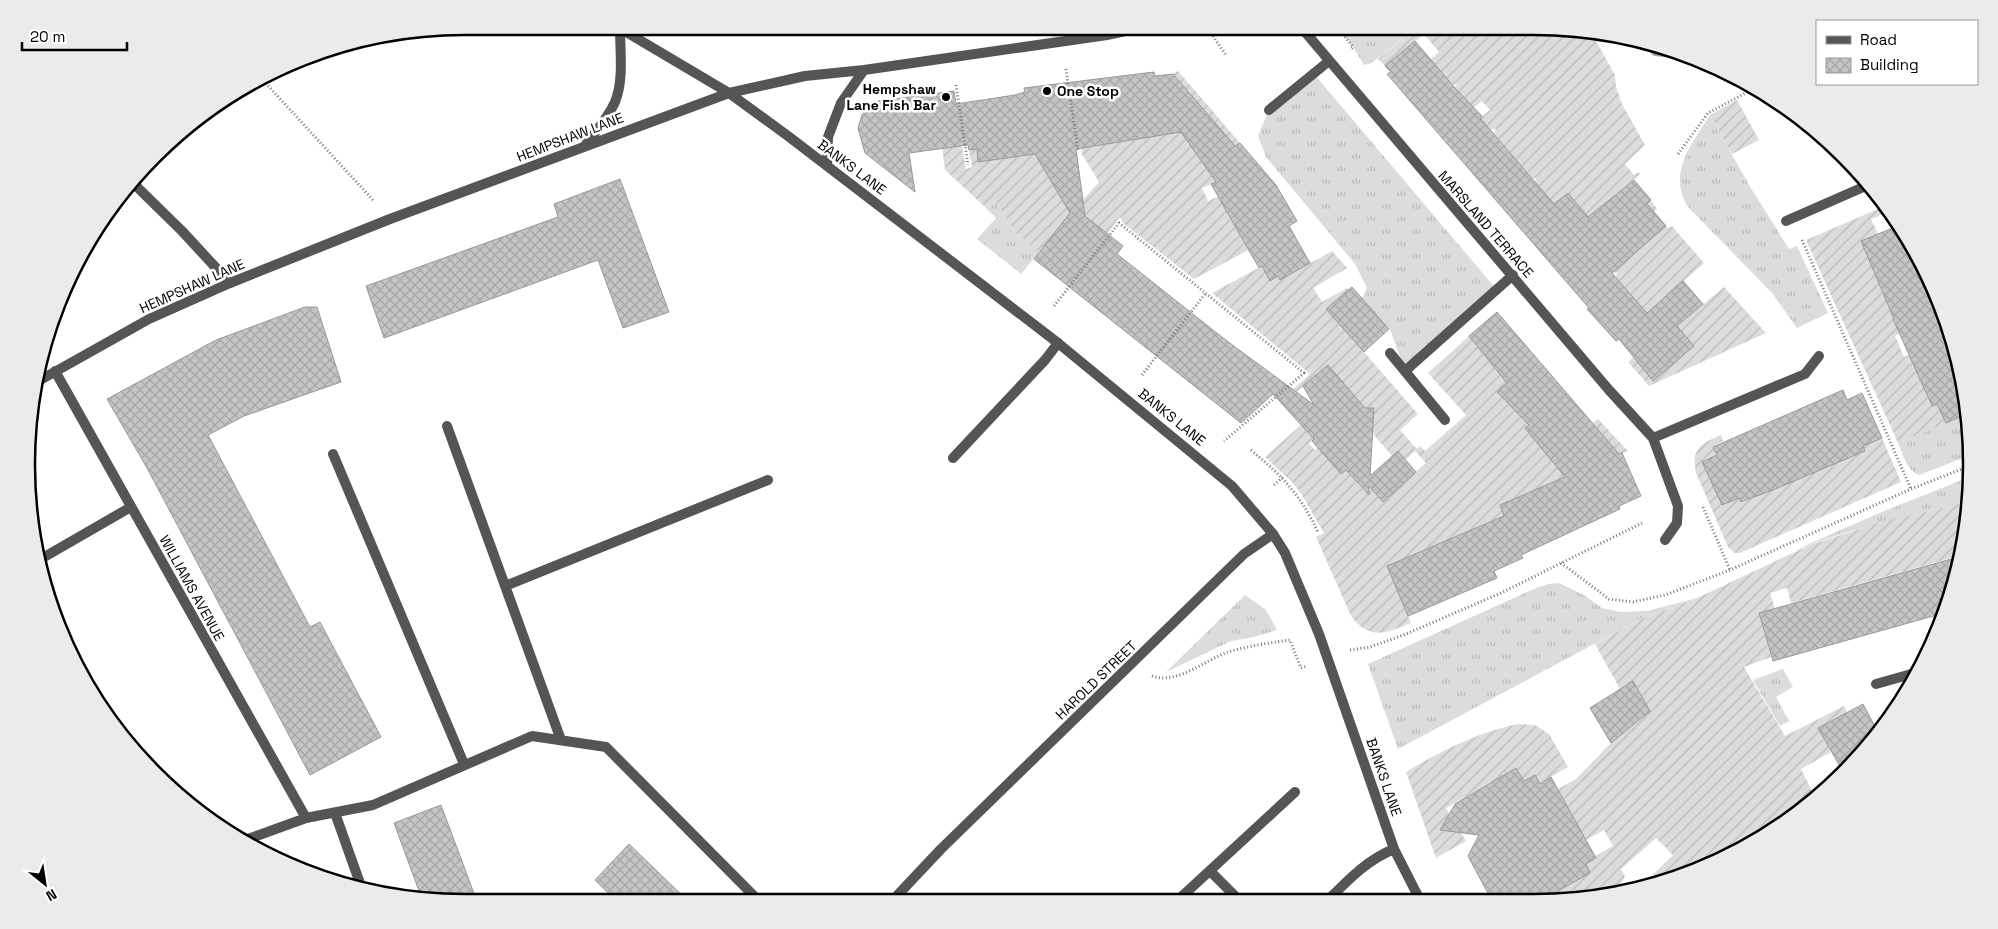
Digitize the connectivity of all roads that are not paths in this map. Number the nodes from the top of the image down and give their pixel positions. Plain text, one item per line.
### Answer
1 (618, 35) edge
2 (631, 35) edge
3 (1107, 35) edge
4 (1307, 35) edge
5 (1329, 61) junction
6 (864, 70) junction
7 (729, 93) junction
8 (1270, 110) dead end
9 (585, 145) junction
10 (827, 166) junction
11 (137, 187) edge
12 (1862, 188) edge
13 (1786, 221) dead end
14 (1513, 275) junction
15 (230, 283) junction
16 (1058, 342) junction
17 (1390, 353) dead end
18 (1819, 356) dead end
19 (54, 371) junction
20 (1405, 371) junction
21 (44, 377) edge
22 (1445, 420) dead end
23 (447, 426) dead end
24 (1653, 438) junction
25 (334, 454) dead end
26 (953, 458) dead end
27 (768, 480) dead end
28 (131, 507) junction
29 (1273, 534) junction
30 (1665, 540) dead end
31 (45, 556) edge
32 (505, 586) junction
33 (1907, 675) edge
34 (1876, 684) dead end
35 (561, 740) junction
36 (464, 764) junction
37 (1295, 792) dead end
38 (335, 813) junction
39 (306, 818) junction
40 (252, 837) edge
41 (1394, 849) junction
42 (1210, 871) junction
43 (359, 880) edge
44 (752, 894) edge
45 (899, 894) edge
46 (1185, 894) edge
47 (1233, 894) edge
48 (1334, 894) edge
49 (1417, 894) edge

1 - 9 street
2 - 7 street, BANKS LANE
3 - 6 street, HEMPSHAW LANE
4 - 5 street, MARSLAND TERRACE
5 - 8 street
5 - 14 street, MARSLAND TERRACE
6 - 7 street, HEMPSHAW LANE
6 - 10 street
7 - 9 street, HEMPSHAW LANE
7 - 10 street, BANKS LANE
9 - 15 street, HEMPSHAW LANE
10 - 16 street, BANKS LANE
11 - 15 street
12 - 13 street
14 - 20 street
14 - 24 street, MARSLAND TERRACE
15 - 19 street, HEMPSHAW LANE
16 - 26 street
16 - 29 street, BANKS LANE
17 - 20 street
18 - 24 street
19 - 21 street, HEMPSHAW LANE
19 - 28 street, WILLIAMS AVENUE
20 - 22 street
23 - 32 street
24 - 30 street, MARSLAND TERRACE
25 - 36 street
27 - 32 street
28 - 31 street
28 - 39 street, WILLIAMS AVENUE
29 - 41 street, BANKS LANE
29 - 45 street, HAROLD STREET
32 - 35 street
33 - 34 street
35 - 36 street
35 - 44 street
36 - 38 street
37 - 42 street
38 - 39 street
38 - 43 street
39 - 40 street
41 - 48 street
41 - 49 street, BANKS LANE
42 - 46 street
42 - 47 street

